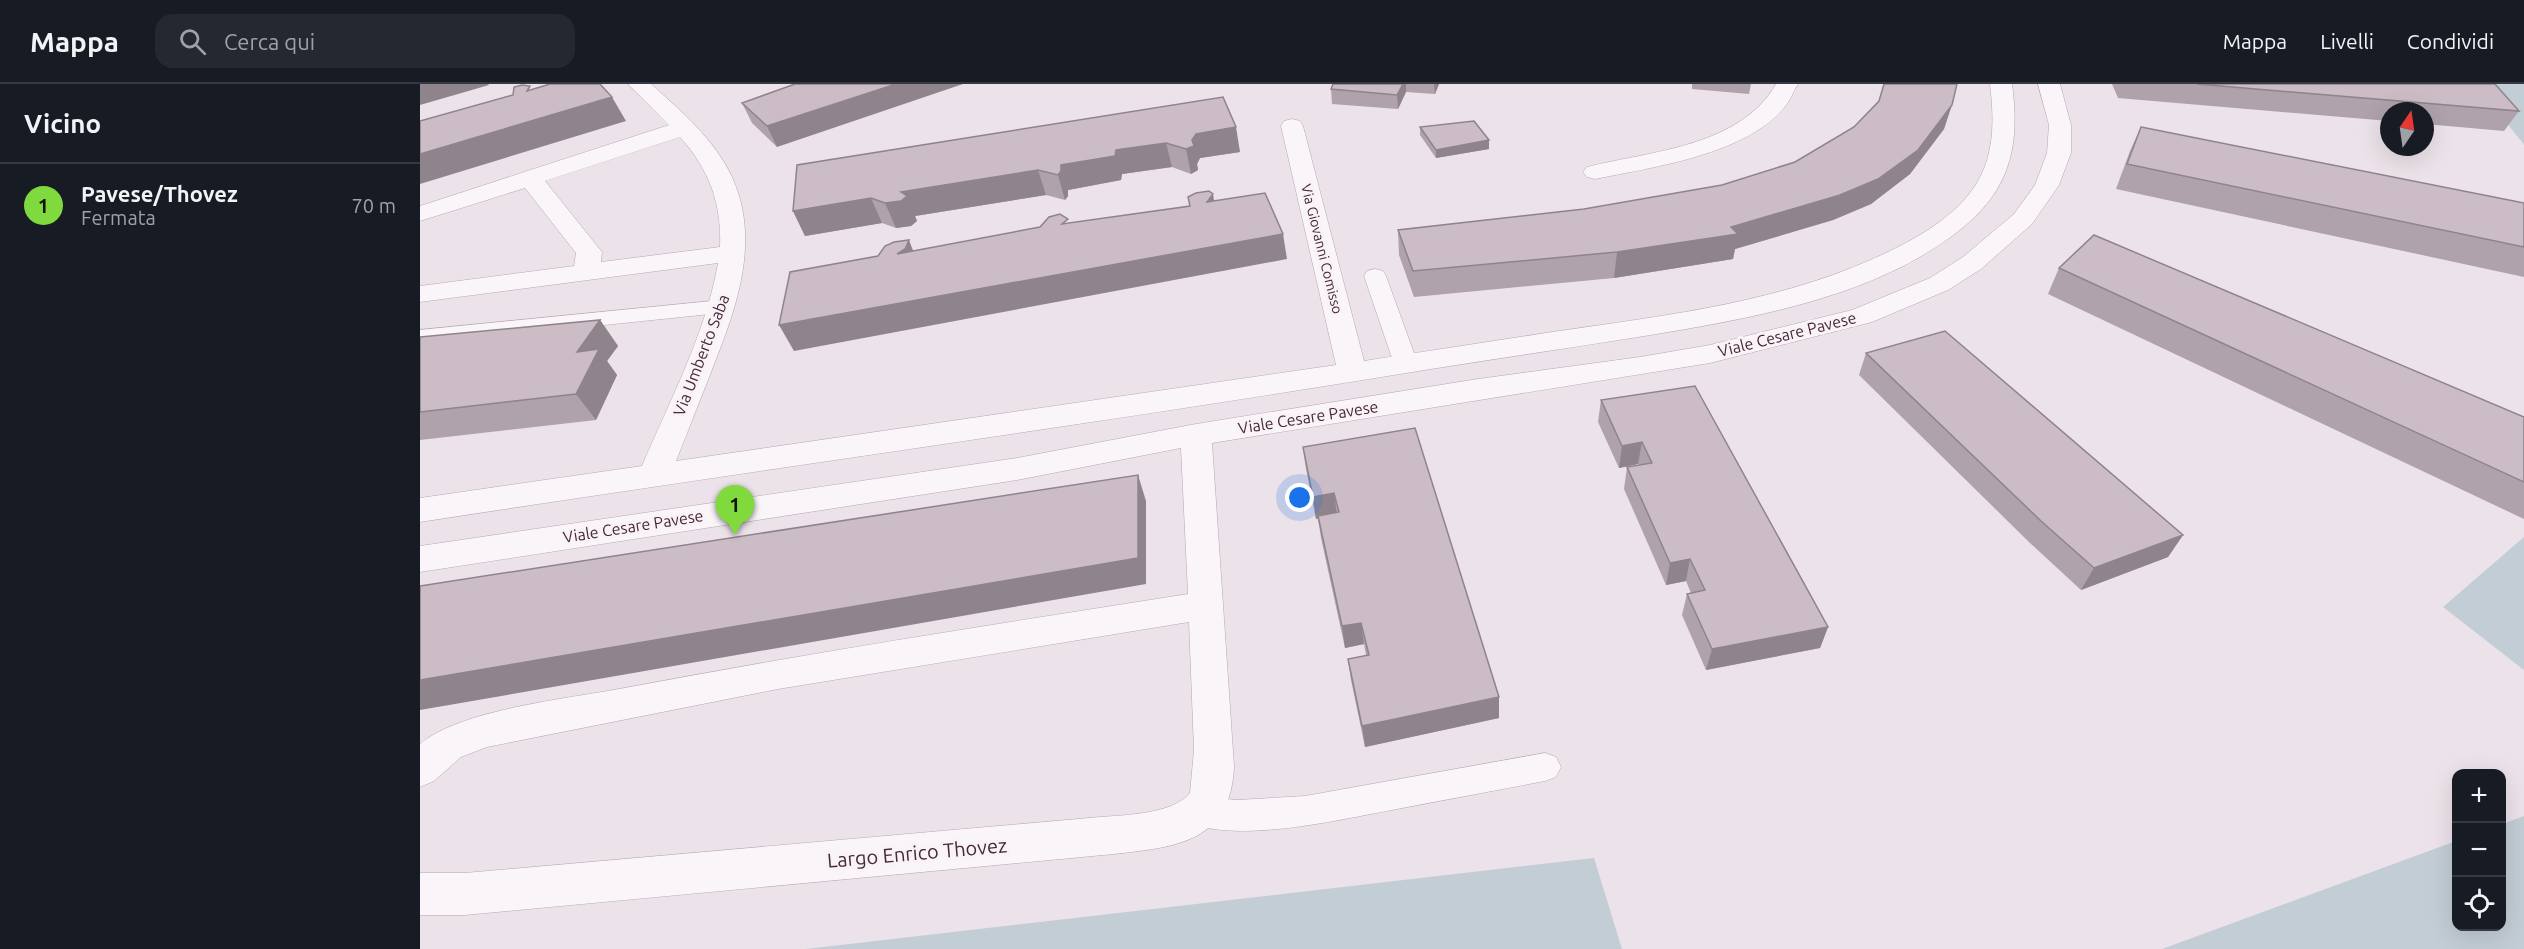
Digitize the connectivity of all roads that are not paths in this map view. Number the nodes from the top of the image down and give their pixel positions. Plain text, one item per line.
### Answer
1 (639, 84) edge
2 (1787, 84) edge
3 (2001, 84) edge
4 (2049, 84) edge
5 (1292, 126) dead end
6 (684, 128) junction
7 (1595, 172) dead end
8 (530, 178) junction
9 (420, 214) edge
10 (732, 253) junction
11 (587, 272) junction
12 (1375, 276) dead end
13 (1828, 288) junction
14 (420, 294) edge
15 (722, 307) junction
16 (1862, 316) junction
17 (420, 337) edge
18 (1406, 364) junction
19 (1352, 372) junction
20 (1196, 435) junction
21 (654, 475) junction
22 (420, 510) edge
23 (420, 559) edge
24 (1206, 605) junction
25 (1545, 767) dead end
26 (420, 769) edge
27 (1201, 812) junction
28 (420, 894) edge

1 - 6 street, Via Umberto Saba
2 - 7 street
3 - 13 street, Viale Cesare Pavese
4 - 16 street, Viale Cesare Pavese
5 - 19 street, Via Giovanni Comisso
6 - 8 street
6 - 10 street, Via Umberto Saba
8 - 9 street
8 - 11 street
10 - 11 street
10 - 15 street, Via Umberto Saba
11 - 14 street
12 - 18 lane
13 - 16 street
13 - 18 street, Viale Cesare Pavese
15 - 17 lane
15 - 21 street, Via Umberto Saba
16 - 20 street, Viale Cesare Pavese
18 - 19 street, Viale Cesare Pavese
19 - 21 street, Viale Cesare Pavese
20 - 23 street, Viale Cesare Pavese
20 - 24 street
21 - 22 street, Viale Cesare Pavese
24 - 26 street
24 - 27 street
25 - 27 lane
27 - 28 street, Largo Enrico Thovez

